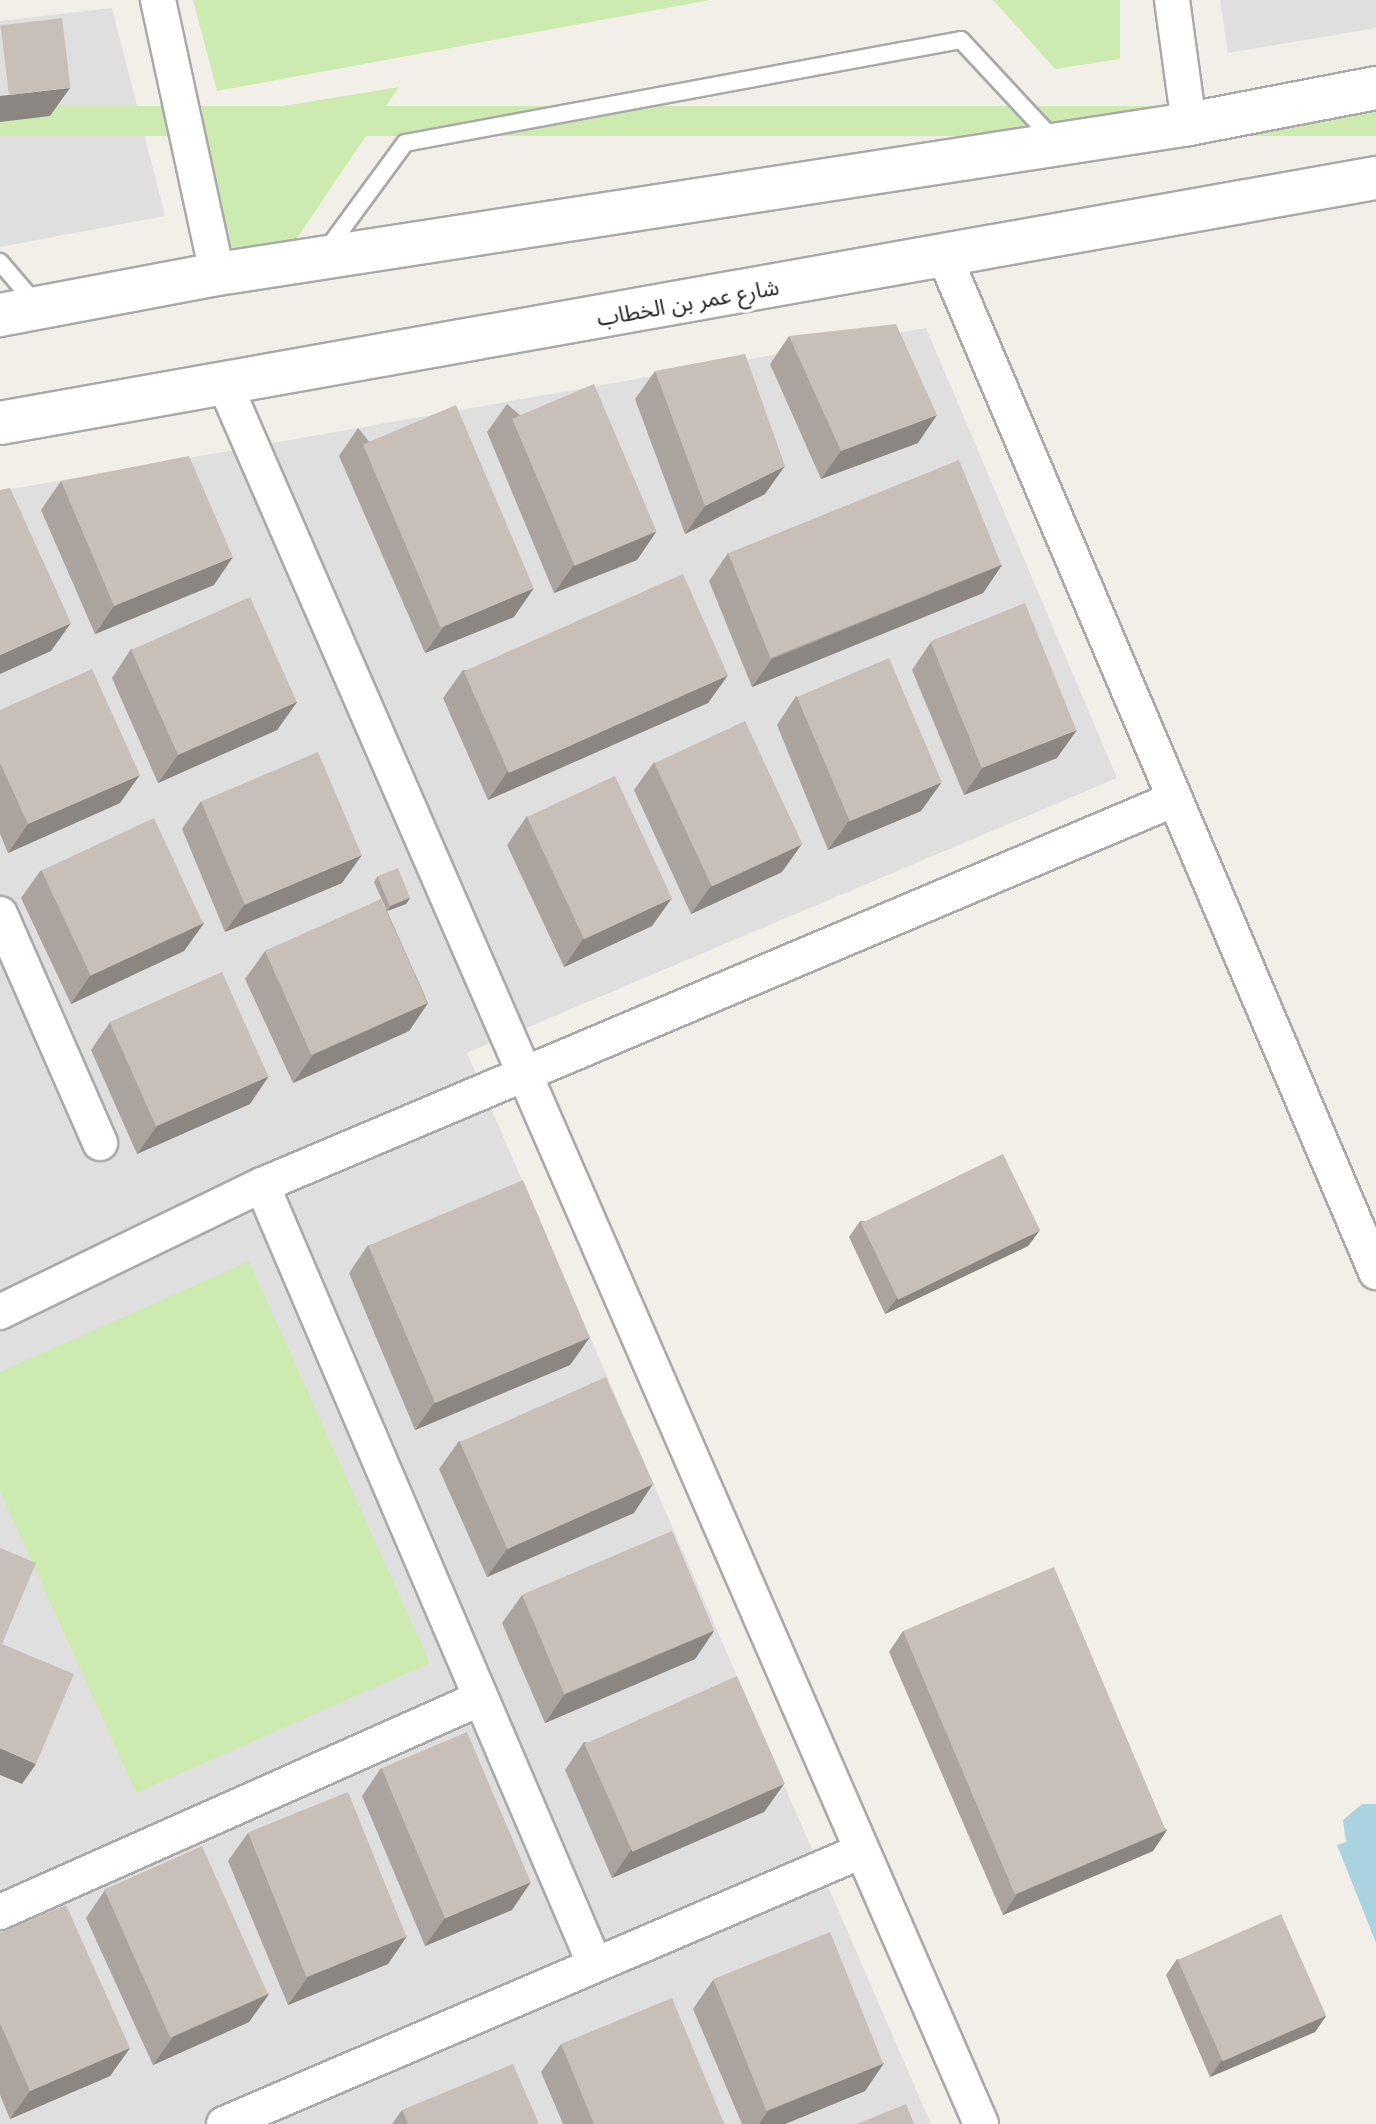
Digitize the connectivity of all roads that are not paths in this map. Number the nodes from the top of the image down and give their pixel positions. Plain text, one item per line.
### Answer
1 (158, 0) edge
2 (1172, 0) edge
3 (1376, 88) edge
4 (1189, 124) junction
5 (1058, 144) junction
6 (1376, 178) edge
7 (321, 257) junction
8 (945, 258) junction
9 (0, 262) edge
10 (217, 274) junction
11 (19, 311) edge
12 (225, 385) junction
13 (0, 423) edge
14 (1175, 799) junction
15 (0, 914) edge
16 (525, 1074) junction
17 (100, 1143) dead end
18 (262, 1185) junction
19 (1376, 1272) edge
20 (0, 1312) edge
21 (481, 1698) junction
22 (862, 1851) junction
23 (0, 1912) edge
24 (595, 1965) junction
25 (224, 2124) edge
26 (981, 2124) edge

1 - 10 street
2 - 4 street
3 - 4 street
4 - 5 street
5 - 7 street
5 - 7 lane
6 - 8 street, شارع عمر بن الخطاب
7 - 10 street
8 - 12 street, شارع عمر بن الخطاب
8 - 14 street
9 - 11 lane
10 - 11 street
12 - 13 street, شارع عمر بن الخطاب
12 - 16 street
14 - 16 street
14 - 19 street
15 - 17 street
16 - 18 street
16 - 22 street
18 - 20 street
18 - 21 street
21 - 23 street
21 - 24 street
22 - 24 street
22 - 26 street
24 - 25 street

